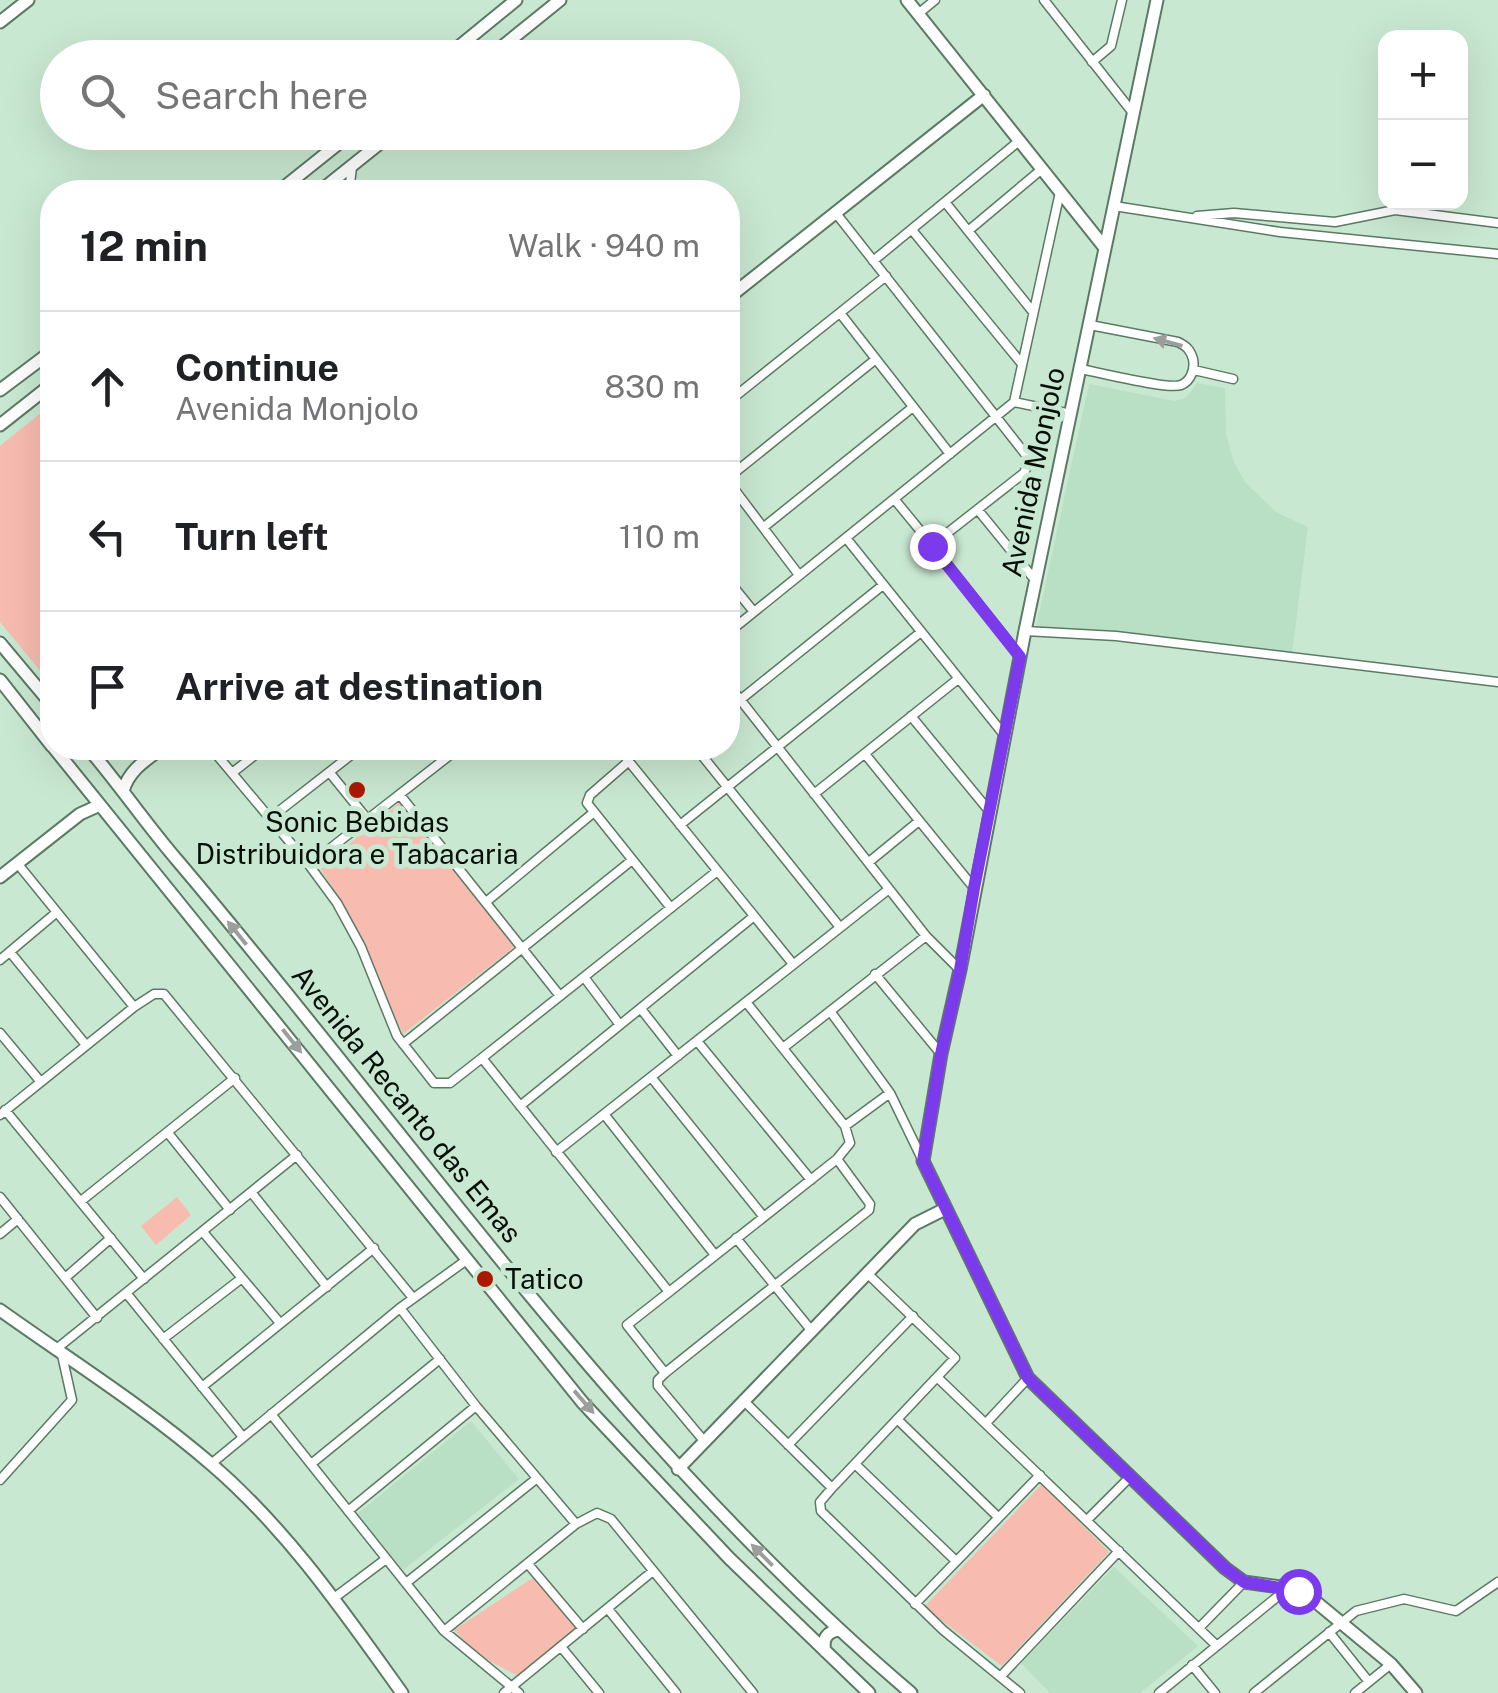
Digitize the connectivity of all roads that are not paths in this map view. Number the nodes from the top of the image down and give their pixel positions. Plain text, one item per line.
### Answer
1 (28, 0) edge
2 (516, 0) edge
3 (560, 0) edge
4 (907, 0) edge
5 (935, 0) edge
6 (1044, 0) edge
7 (1157, 0) edge
8 (1121, 1) edge
9 (918, 14) junction
10 (0, 22) edge
11 (468, 40) edge
12 (510, 40) edge
13 (1092, 62) junction
14 (984, 96) junction
15 (1133, 113) junction
16 (1020, 141) junction
17 (331, 150) edge
18 (347, 150) edge
19 (372, 150) edge
20 (353, 166) junction
21 (1042, 169) junction
22 (299, 180) edge
23 (335, 180) edge
24 (351, 180) edge
25 (1060, 192) junction
26 (945, 202) junction
27 (1114, 206) junction
28 (835, 212) junction
29 (1193, 217) junction
30 (1498, 222) edge
31 (912, 230) junction
32 (968, 231) junction
33 (1105, 248) junction
34 (1498, 254) edge
35 (873, 261) junction
36 (886, 276) junction
37 (740, 288) edge
38 (1033, 312) junction
39 (840, 313) junction
40 (1090, 325) junction
41 (876, 359) junction
42 (40, 360) edge
43 (1022, 364) junction
44 (1080, 369) junction
45 (1194, 370) junction
46 (1233, 379) dead end
47 (0, 390) edge
48 (740, 392) edge
49 (40, 393) edge
50 (1014, 402) junction
51 (913, 407) junction
52 (1071, 414) junction
53 (998, 416) junction
54 (0, 424) edge
55 (950, 454) junction
56 (740, 470) edge
57 (740, 496) edge
58 (895, 500) junction
59 (978, 510) junction
60 (764, 528) junction
61 (846, 538) junction
62 (932, 546) junction
63 (799, 575) junction
64 (1036, 581) junction
65 (883, 585) junction
66 (740, 595) edge
67 (754, 612) junction
68 (740, 623) edge
69 (1026, 631) junction
70 (921, 632) junction
71 (0, 642) edge
72 (1020, 657) junction
73 (958, 679) junction
74 (0, 680) edge
75 (1498, 682) edge
76 (40, 691) edge
77 (740, 700) joint
78 (911, 716) junction
79 (40, 731) edge
80 (1006, 736) junction
81 (777, 747) junction
82 (866, 754) junction
83 (64, 760) edge
84 (98, 760) edge
85 (146, 760) edge
86 (221, 760) edge
87 (249, 760) edge
88 (346, 760) edge
89 (445, 760) edge
90 (706, 760) edge
91 (629, 761) joint
92 (136, 768) junction
93 (232, 773) junction
94 (330, 773) junction
95 (114, 778) junction
96 (728, 786) junction
97 (123, 791) junction
98 (814, 794) junction
99 (400, 796) junction
100 (97, 801) junction
101 (990, 812) junction
102 (593, 813) junction
103 (141, 814) junction
104 (269, 819) junction
105 (368, 820) junction
106 (919, 821) junction
107 (680, 824) junction
108 (126, 836) junction
109 (159, 836) junction
110 (138, 851) junction
111 (176, 859) junction
112 (632, 861) junction
113 (870, 862) junction
114 (18, 864) junction
115 (310, 865) junction
116 (716, 872) junction
117 (154, 874) junction
118 (0, 877) edge
119 (974, 888) junction
120 (888, 889) junction
121 (486, 902) junction
122 (671, 908) junction
123 (58, 912) junction
124 (753, 917) junction
125 (839, 926) junction
126 (926, 936) junction
127 (522, 947) junction
128 (10, 952) junction
129 (0, 960) edge
130 (792, 964) junction
131 (960, 970) junction
132 (876, 974) junction
133 (584, 978) junction
134 (560, 996) junction
135 (746, 1002) junction
136 (134, 1007) junction
137 (641, 1010) junction
138 (830, 1010) junction
139 (620, 1025) junction
140 (1, 1035) edge
141 (697, 1041) junction
142 (403, 1044) junction
143 (86, 1045) junction
144 (784, 1048) junction
145 (941, 1054) junction
146 (678, 1056) junction
147 (482, 1058) junction
148 (651, 1077) junction
149 (236, 1078) junction
150 (40, 1082) junction
151 (890, 1093) junction
152 (520, 1106) junction
153 (3, 1113) edge
154 (604, 1114) junction
155 (907, 1124) junction
156 (927, 1124) junction
157 (845, 1126) junction
158 (168, 1133) junction
159 (556, 1152) junction
160 (297, 1155) junction
161 (837, 1159) junction
162 (923, 1161) junction
163 (811, 1180) junction
164 (251, 1192) junction
165 (0, 1197) edge
166 (81, 1202) junction
167 (946, 1209) junction
168 (230, 1210) junction
169 (763, 1216) junction
170 (18, 1220) junction
171 (203, 1232) junction
172 (0, 1234) edge
173 (110, 1238) junction
174 (736, 1238) junction
175 (374, 1248) junction
176 (715, 1254) junction
177 (468, 1259) junction
178 (867, 1272) junction
179 (66, 1278) junction
180 (242, 1278) junction
181 (144, 1280) junction
182 (772, 1284) junction
183 (327, 1287) junction
184 (669, 1292) junction
185 (126, 1294) junction
186 (412, 1298) junction
187 (400, 1308) junction
188 (0, 1310) edge
189 (914, 1316) junction
190 (97, 1318) junction
191 (280, 1323) junction
192 (556, 1326) junction
193 (811, 1330) junction
194 (162, 1339) junction
195 (537, 1343) junction
196 (59, 1352) junction
197 (582, 1358) junction
198 (440, 1360) junction
199 (558, 1372) junction
200 (665, 1373) junction
201 (938, 1378) junction
202 (1028, 1378) junction
203 (202, 1387) junction
204 (743, 1400) junction
205 (476, 1406) junction
206 (270, 1414) junction
207 (898, 1420) junction
208 (987, 1422) junction
209 (243, 1437) junction
210 (704, 1441) junction
211 (788, 1445) junction
212 (211, 1464) junction
213 (311, 1464) junction
214 (855, 1464) junction
215 (678, 1469) junction
216 (1040, 1475) junction
217 (1130, 1476) junction
218 (536, 1479) junction
219 (0, 1480) edge
220 (832, 1488) junction
221 (348, 1511) junction
222 (998, 1517) junction
223 (1086, 1520) junction
224 (576, 1524) junction
225 (1119, 1552) junction
226 (386, 1559) junction
227 (956, 1561) junction
228 (528, 1564) junction
229 (654, 1572) junction
230 (1244, 1582) junction
231 (1498, 1582) edge
232 (406, 1583) junction
233 (1288, 1588) junction
234 (798, 1590) junction
235 (334, 1598) junction
236 (776, 1603) junction
237 (916, 1604) junction
238 (608, 1609) junction
239 (1340, 1623) junction
240 (1200, 1627) junction
241 (582, 1630) junction
242 (840, 1630) junction
243 (444, 1632) junction
244 (1329, 1632) junction
245 (1216, 1646) junction
246 (562, 1648) junction
247 (824, 1651) junction
248 (1391, 1664) junction
249 (1192, 1665) junction
250 (1001, 1676) junction
251 (1368, 1682) junction
252 (516, 1689) edge
253 (866, 1692) edge
254 (402, 1693) edge
255 (504, 1693) edge
256 (599, 1693) edge
257 (676, 1693) edge
258 (753, 1693) edge
259 (911, 1693) edge
260 (1020, 1693) edge
261 (1158, 1693) edge
262 (1215, 1693) edge
263 (1254, 1693) edge
264 (1356, 1693) edge
265 (1416, 1693) edge

1 - 10 street
2 - 11 street
3 - 12 street
4 - 9 street
5 - 9 street
6 - 13 street
7 - 15 street, Avenida Monjolo
8 - 13 street
9 - 14 street
13 - 15 street
14 - 16 street
14 - 28 street
15 - 27 street, Avenida Monjolo
16 - 21 street
16 - 26 street
17 - 22 street
18 - 20 street
19 - 20 street
20 - 23 street
20 - 24 street
21 - 25 street
21 - 32 street
25 - 33 street
25 - 38 street
26 - 31 street
26 - 32 street
27 - 29 street
27 - 33 street, Avenida Monjolo
28 - 35 street
28 - 37 street
29 - 30 street
29 - 34 street
31 - 35 street
31 - 43 street
32 - 38 street
33 - 40 street, Avenida Monjolo
35 - 36 street
36 - 39 street
36 - 53 street
38 - 43 street
39 - 41 street
39 - 48 street
40 - 44 street, Avenida Monjolo
45 -> 40 street
41 - 51 street
41 - 56 street
42 - 47 street
43 - 50 street
44 - 45 street
44 - 52 street, Avenida Monjolo
45 - 46 street
49 - 54 street
50 - 52 street
50 - 53 street
51 - 55 street
51 - 60 street
52 - 64 street, Avenida Monjolo
53 - 55 street
53 - 59 street
55 - 58 street
57 - 60 street
58 - 61 street
58 - 62 street
59 - 62 street
59 - 64 street
60 - 63 street
61 - 63 street
61 - 65 street
62 - 72 street
63 - 67 street
64 - 69 street, Avenida Monjolo
65 - 70 street
65 - 77 street
66 - 67 street
67 - 68 street
69 - 72 street, Avenida Monjolo
69 - 75 street
70 - 73 street
70 - 81 street
71 - 76 street
72 - 80 street, Avenida Monjolo
73 - 78 street
73 - 80 street
74 - 79 street, Avenida Recanto das Emas
77 - 81 street
78 - 82 street
78 - 101 street
80 - 101 street, Avenida Monjolo
81 - 96 street
81 - 98 street
82 - 98 street
82 - 106 street
83 - 100 street, Avenida Recanto das Emas
84 - 95 street, Avenida Recanto das Emas
85 - 92 street
86 - 93 street
87 - 93 street
88 - 94 street
89 - 99 street
90 - 96 street
91 - 102 street
91 - 107 street
92 - 95 street
92 - 97 street
93 - 104 street
94 - 104 street
94 - 105 street
95 - 97 street, Avenida Recanto das Emas
96 - 107 street
96 - 125 street
97 - 103 street, Avenida Recanto das Emas
98 - 113 street
99 - 105 street
99 - 121 street
100 - 108 street, Avenida Recanto das Emas
100 - 114 street
101 - 119 street, Avenida Monjolo
102 - 112 street
102 - 121 street
103 - 108 street
103 - 109 street, Avenida Recanto das Emas
104 - 115 street
105 - 115 street
106 - 113 street
106 - 119 street
107 - 116 street
108 - 110 street, Avenida Recanto das Emas
109 - 110 street
109 - 111 street, Avenida Recanto das Emas
110 - 117 street, Avenida Recanto das Emas
111 - 117 street
192 -> 111 street, Avenida Recanto das Emas
112 - 122 street
112 - 127 street
113 - 120 street
114 - 118 street
114 - 123 street
115 - 142 street
116 - 122 street
116 - 124 street
117 -> 177 street, Avenida Recanto das Emas
119 - 131 street, Avenida Monjolo
120 - 125 street
120 - 126 street
121 - 127 street
122 - 133 street
123 - 128 street
123 - 136 street
124 - 130 street
124 - 137 street
125 - 130 street
126 - 131 street
126 - 132 street
127 - 134 street
127 - 142 street
128 - 129 street
128 - 143 street
130 - 135 street
131 - 145 street, Avenida Monjolo
132 - 138 street
132 - 145 street
133 - 134 street
133 - 139 street
134 - 147 street
135 - 141 street
135 - 144 street
136 - 143 street
136 - 149 street
137 - 139 street
137 - 146 street
138 - 144 street
138 - 151 street
139 - 152 street
140 - 150 street
141 - 146 street
141 - 163 street
142 - 147 street
143 - 150 street
144 - 157 street
145 - 156 street, Avenida Monjolo
146 - 148 street
147 - 152 street
148 - 154 street
148 - 169 street
149 - 158 street
149 - 160 street
150 - 153 street
151 - 155 street
151 - 157 street
152 - 159 street
153 - 166 street
154 - 159 street
154 - 176 street
155 - 156 street
155 - 162 street
156 - 162 street, Avenida Monjolo
157 - 161 street
158 - 166 street
158 - 168 street
159 - 184 street
160 - 164 street
160 - 175 street
161 - 163 street
161 - 182 street
162 - 167 street
163 - 169 street
164 - 168 street
164 - 183 street
165 - 170 street
166 - 173 street
167 - 178 street
167 - 202 street
168 - 171 street
169 - 174 street
170 - 172 street
170 - 179 street
171 - 180 street
171 - 181 street
173 - 179 street
173 - 181 street
174 - 176 street
174 - 182 street
175 - 183 street
175 - 186 street
176 - 184 street
177 - 186 street
177 - 195 street, Avenida Recanto das Emas
178 - 189 street
178 - 193 street
179 - 190 street
180 - 191 street
180 - 194 street
181 - 185 street
182 - 193 street
182 - 200 street
183 - 191 street
184 - 200 street
185 - 190 street
185 - 194 street
186 - 187 street
187 - 198 street
187 - 206 street
188 - 196 street
189 - 201 street
189 - 211 street
190 - 196 street
191 - 203 street
192 - 195 street
192 - 197 street, Avenida Recanto das Emas
193 - 204 street
194 - 203 street
195 - 199 street, Avenida Recanto das Emas
196 - 212 street
196 - 219 street
197 - 199 street
197 - 215 street, Avenida Recanto das Emas
198 - 205 street
198 - 213 street
199 -> 236 street, Avenida Recanto das Emas
200 - 210 street
201 - 207 street
201 - 208 street
202 - 208 street
202 - 217 street
203 - 209 street
204 - 210 street
204 - 211 street
205 - 218 street
205 - 221 street
206 - 209 street
206 - 213 street
207 - 214 street
207 - 222 street
208 - 216 street
209 - 212 street
210 - 215 street
211 - 220 street
212 - 235 street
213 - 221 street
214 - 220 street
214 - 227 street
234 -> 215 street, Avenida Recanto das Emas
216 - 222 street
216 - 223 street
217 - 223 street
217 - 230 street
218 - 224 street
218 - 232 street
220 - 237 street
221 - 226 street
222 - 227 street
223 - 225 street
224 - 228 street
224 - 229 street
225 - 240 street
225 - 250 street
226 - 232 street
226 - 235 street
227 - 237 street
228 - 241 street
228 - 243 street
229 - 238 street
229 - 258 street
230 - 233 street
230 - 240 street
231 - 239 street
232 - 243 street
233 - 239 street
233 - 245 street
234 - 236 street
234 - 242 street, Avenida Recanto das Emas
235 - 254 street
236 - 247 street, Avenida Recanto das Emas
237 - 250 street
238 - 241 street
238 - 257 street
239 - 244 street
239 - 248 street
240 - 245 street
241 - 246 street
242 - 247 street
242 - 259 street, Avenida Recanto das Emas
243 - 252 street
244 - 251 street
244 - 263 street
245 - 249 street
246 - 252 street
246 - 256 street
247 - 253 street, Avenida Recanto das Emas
248 - 251 street
248 - 265 street
249 - 261 street
249 - 262 street
250 - 260 street
251 - 264 street
252 - 255 street

